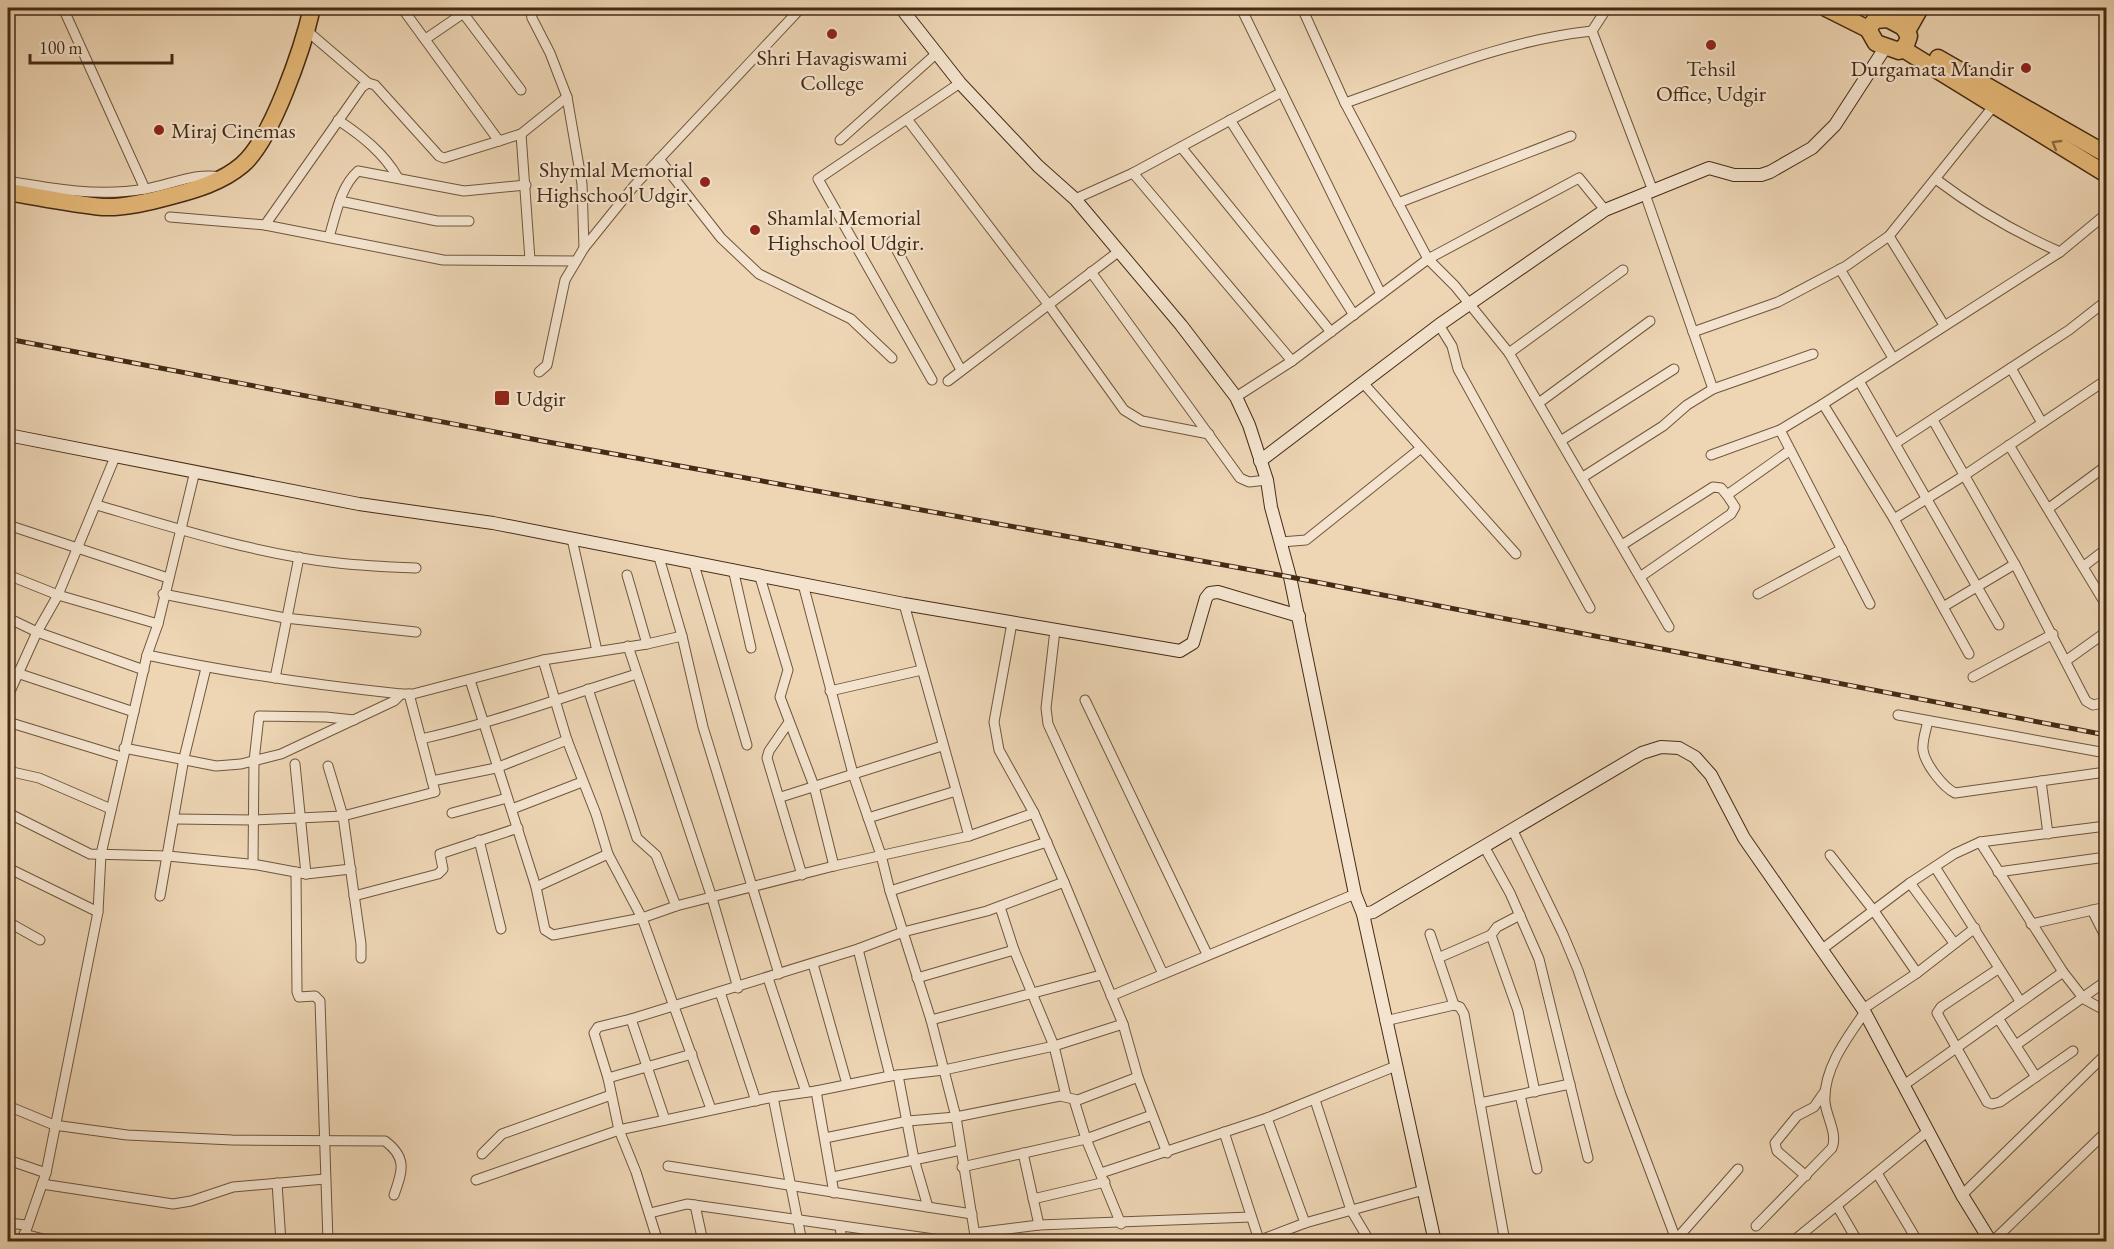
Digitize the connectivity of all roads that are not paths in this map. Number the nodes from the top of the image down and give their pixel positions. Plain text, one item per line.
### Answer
1 (63, 8) edge
2 (312, 8) edge
3 (402, 8) edge
4 (530, 8) edge
5 (801, 8) edge
6 (901, 8) edge
7 (1241, 8) edge
8 (1302, 8) edge
9 (1607, 8) edge
10 (1826, 8) edge
11 (1842, 8) edge
12 (1906, 8) edge
13 (1920, 8) edge
14 (467, 10) edge
15 (1869, 26) junction
16 (306, 30) junction
17 (1592, 31) junction
18 (1904, 36) junction
19 (427, 38) junction
20 (1885, 48) junction
21 (937, 53) junction
22 (368, 83) junction
23 (960, 83) junction
24 (521, 90) dead end
25 (1282, 92) junction
26 (567, 97) junction
27 (1998, 100) junction
28 (1345, 103) junction
29 (906, 119) junction
30 (338, 120) junction
31 (1230, 120) junction
32 (521, 134) junction
33 (1571, 136) dead end
34 (840, 140) dead end
35 (499, 141) junction
36 (1181, 147) junction
37 (2106, 154) edge
38 (659, 159) junction
39 (1133, 173) junction
40 (2106, 174) edge
41 (222, 177) junction
42 (398, 178) junction
43 (1937, 180) junction
44 (8, 181) edge
45 (526, 185) junction
46 (145, 189) junction
47 (8, 192) edge
48 (1649, 192) junction
49 (1075, 199) junction
50 (340, 201) junction
51 (1398, 203) junction
52 (1605, 210) junction
53 (2106, 214) edge
54 (170, 217) dead end
55 (469, 221) dead end
56 (265, 225) junction
57 (1889, 236) junction
58 (329, 237) junction
59 (892, 241) dead end
60 (584, 248) junction
61 (1118, 252) junction
62 (2060, 252) junction
63 (1428, 258) junction
64 (530, 260) junction
65 (576, 261) junction
66 (1840, 269) junction
67 (1623, 270) dead end
68 (1091, 272) junction
69 (1381, 294) junction
70 (2106, 301) edge
71 (1048, 304) junction
72 (1469, 304) junction
73 (1354, 315) junction
74 (1650, 321) dead end
75 (1439, 325) junction
76 (1944, 325) junction
77 (1331, 332) junction
78 (1693, 332) junction
79 (1509, 353) junction
80 (1813, 354) dead end
81 (892, 358) dead end
82 (1893, 358) junction
83 (1292, 361) junction
84 (2011, 368) junction
85 (1674, 369) dead end
86 (961, 370) junction
87 (539, 372) dead end
88 (932, 380) dead end
89 (2106, 380) edge
90 (948, 381) dead end
91 (1860, 381) junction
92 (1364, 384) junction
93 (1713, 389) junction
94 (1236, 397) junction
95 (1540, 402) junction
96 (1823, 404) junction
97 (1933, 420) junction
98 (2042, 423) junction
99 (1780, 430) junction
100 (1209, 434) junction
101 (8, 435) edge
102 (1562, 440) junction
103 (1896, 443) junction
104 (2009, 445) junction
105 (1421, 448) junction
106 (1789, 451) junction
107 (1711, 455) dead end
108 (115, 457) junction
109 (1260, 461) junction
110 (2106, 466) edge
111 (195, 471) junction
112 (1965, 475) junction
113 (1583, 477) junction
114 (1267, 480) junction
115 (1727, 495) junction
116 (1926, 500) junction
117 (97, 505) junction
118 (2049, 508) junction
119 (1894, 519) junction
120 (8, 525) edge
121 (180, 530) junction
122 (572, 538) junction
123 (1281, 542) junction
124 (1622, 545) junction
125 (76, 549) junction
126 (1842, 549) junction
127 (2106, 549) edge
128 (658, 554) junction
129 (1516, 554) dead end
130 (298, 557) junction
131 (693, 561) junction
132 (2015, 564) junction
133 (2084, 566) junction
134 (416, 568) dead end
135 (733, 569) junction
136 (759, 574) junction
137 (8, 575) edge
138 (627, 575) dead end
139 (1640, 577) junction
140 (168, 578) junction
141 (803, 584) junction
142 (1978, 586) junction
143 (163, 594) junction
144 (1758, 594) dead end
145 (58, 595) junction
146 (904, 604) junction
147 (1869, 604) dead end
148 (2106, 605) edge
149 (1943, 607) junction
150 (1590, 608) dead end
151 (1299, 616) junction
152 (8, 618) edge
153 (285, 618) junction
154 (1012, 623) junction
155 (158, 624) junction
156 (1999, 625) dead end
157 (1669, 627) dead end
158 (1056, 630) junction
159 (37, 632) junction
160 (416, 632) dead end
161 (2106, 632) edge
162 (2053, 634) junction
163 (682, 636) junction
164 (647, 645) junction
165 (628, 646) junction
166 (751, 648) dead end
167 (597, 651) junction
168 (147, 654) junction
169 (1970, 654) dead end
170 (543, 660) junction
171 (2067, 660) junction
172 (206, 668) junction
173 (8, 670) edge
174 (144, 670) junction
175 (922, 670) junction
176 (18, 674) junction
177 (637, 674) junction
178 (1973, 677) dead end
179 (275, 678) junction
180 (470, 680) junction
181 (588, 689) junction
182 (830, 691) junction
183 (405, 694) junction
184 (8, 696) edge
185 (554, 699) junction
186 (1085, 699) dead end
187 (2106, 702) edge
188 (134, 712) junction
189 (1898, 715) dead end
190 (354, 720) junction
191 (1928, 721) junction
192 (8, 722) edge
193 (789, 722) junction
194 (483, 725) junction
195 (421, 739) junction
196 (567, 740) junction
197 (747, 745) dead end
198 (942, 746) junction
199 (123, 753) junction
200 (2106, 753) edge
201 (184, 758) junction
202 (254, 761) junction
203 (295, 764) dead end
204 (328, 766) dead end
205 (496, 768) junction
206 (8, 771) edge
207 (2106, 772) edge
208 (853, 774) junction
209 (2041, 781) junction
210 (432, 782) junction
211 (582, 782) junction
212 (814, 786) junction
213 (956, 791) junction
214 (781, 797) junction
215 (507, 798) junction
216 (111, 809) junction
217 (512, 809) junction
218 (8, 813) edge
219 (452, 813) dead end
220 (1034, 813) junction
221 (343, 816) junction
222 (300, 818) junction
223 (868, 818) junction
224 (175, 819) junction
225 (253, 820) junction
226 (2106, 826) edge
227 (518, 828) junction
228 (1513, 831) junction
229 (2048, 834) junction
230 (969, 836) junction
231 (479, 840) junction
232 (1047, 842) junction
233 (1980, 842) junction
234 (1485, 848) junction
235 (101, 854) junction
236 (608, 854) junction
237 (881, 855) junction
238 (1830, 855) dead end
239 (168, 856) junction
240 (2106, 856) edge
241 (253, 864) junction
242 (834, 866) junction
243 (1935, 867) junction
244 (8, 868) edge
245 (351, 869) junction
246 (1998, 872) junction
247 (301, 873) junction
248 (802, 875) junction
249 (1064, 882) junction
250 (1910, 883) junction
251 (536, 887) junction
252 (752, 888) junction
253 (890, 891) junction
254 (1355, 894) junction
255 (160, 896) dead end
256 (354, 896) junction
257 (712, 898) junction
258 (676, 906) junction
259 (1000, 906) junction
260 (2106, 907) edge
261 (2092, 910) junction
262 (1874, 911) junction
263 (98, 912) junction
264 (1363, 914) junction
265 (1520, 915) junction
266 (642, 918) junction
267 (8, 922) edge
268 (2031, 924) junction
269 (1975, 928) junction
270 (501, 929) dead end
271 (903, 932) junction
272 (1430, 934) dead end
273 (1491, 935) junction
274 (2106, 938) edge
275 (40, 940) dead end
276 (1954, 943) junction
277 (858, 949) junction
278 (1014, 950) junction
279 (1821, 950) junction
280 (1207, 954) junction
281 (361, 958) dead end
282 (1438, 958) junction
283 (813, 964) junction
284 (1998, 969) junction
285 (2063, 972) junction
286 (1917, 973) junction
287 (779, 974) junction
288 (1163, 974) junction
289 (1101, 975) junction
290 (768, 978) junction
291 (917, 978) junction
292 (2106, 981) edge
293 (738, 988) junction
294 (720, 992) junction
295 (1031, 992) junction
296 (1111, 996) junction
297 (2084, 999) junction
298 (2020, 1001) junction
299 (675, 1005) junction
300 (1454, 1005) junction
301 (1864, 1011) junction
302 (2106, 1011) edge
303 (1998, 1018) junction
304 (631, 1019) junction
305 (931, 1020) junction
306 (1385, 1021) junction
307 (1123, 1024) junction
308 (2016, 1045) junction
309 (1054, 1046) junction
310 (1957, 1049) junction
311 (2073, 1051) dead end
312 (692, 1054) junction
313 (2106, 1054) edge
314 (1396, 1066) junction
315 (647, 1068) junction
316 (944, 1070) junction
317 (894, 1075) junction
318 (1138, 1077) junction
319 (2036, 1077) junction
320 (608, 1078) junction
321 (848, 1084) junction
322 (1570, 1084) junction
323 (1905, 1085) junction
324 (1825, 1090) junction
325 (816, 1091) junction
326 (806, 1092) junction
327 (1535, 1092) junction
328 (611, 1095) junction
329 (1520, 1095) junction
330 (773, 1097) junction
331 (1070, 1098) junction
332 (1316, 1100) junction
333 (756, 1101) junction
334 (1480, 1103) junction
335 (8, 1106) edge
336 (711, 1108) junction
337 (1152, 1115) junction
338 (956, 1117) junction
339 (1267, 1118) junction
340 (665, 1120) junction
341 (908, 1121) junction
342 (54, 1125) junction
343 (619, 1130) junction
344 (1929, 1131) junction
345 (1224, 1132) junction
346 (2106, 1132) edge
347 (825, 1138) junction
348 (1086, 1139) junction
349 (324, 1142) junction
350 (961, 1150) junction
351 (1023, 1153) junction
352 (1167, 1153) junction
353 (482, 1154) dead end
354 (1588, 1158) dead end
355 (914, 1159) junction
356 (8, 1161) edge
357 (668, 1166) dead end
358 (963, 1167) junction
359 (1537, 1169) dead end
360 (1738, 1169) dead end
361 (46, 1173) junction
362 (1101, 1173) junction
363 (1877, 1173) junction
364 (1806, 1176) junction
365 (833, 1177) junction
366 (325, 1179) junction
367 (476, 1180) dead end
368 (1105, 1182) junction
369 (277, 1183) junction
370 (42, 1184) junction
371 (793, 1186) junction
372 (1424, 1190) junction
373 (834, 1193) junction
374 (394, 1195) dead end
375 (1962, 1195) junction
376 (1033, 1199) junction
377 (695, 1204) junction
378 (1837, 1206) junction
379 (928, 1207) junction
380 (1351, 1210) junction
381 (650, 1213) junction
382 (972, 1214) junction
383 (1251, 1217) junction
384 (798, 1220) junction
385 (8, 1223) edge
386 (1305, 1223) junction
387 (1121, 1224) junction
388 (1039, 1225) junction
389 (840, 1226) junction
390 (1756, 1226) dead end
391 (24, 1233) edge
392 (976, 1237) edge
393 (927, 1240) edge
394 (328, 1241) edge
395 (1257, 1241) edge
396 (1793, 1241) edge
397 (55, 1242) edge
398 (281, 1242) edge
399 (658, 1242) edge
400 (703, 1242) edge
401 (802, 1242) edge
402 (842, 1242) edge
403 (955, 1242) edge
404 (1370, 1242) edge
405 (1435, 1242) edge
406 (1505, 1242) edge
407 (1678, 1242) edge
408 (1858, 1242) edge
409 (1918, 1242) edge
410 (1991, 1242) edge

1 - 46 street
2 - 16 highway
3 - 19 street
4 - 26 street
5 - 38 street
6 - 21 street
7 - 25 street
8 - 28 street
9 - 17 street
10 - 15 highway
11 - 15 highway
12 - 18 highway
13 - 18 highway
14 - 19 street
14 - 24 street
15 - 18 highway
15 - 20 highway
16 - 22 street
16 - 41 highway
17 - 28 street
17 - 48 street
18 - 20 highway
18 - 27 highway
19 - 35 street
20 - 48 street
21 - 23 street
21 - 34 street
22 - 30 street
22 - 35 street
23 - 29 street
23 - 49 street
25 - 31 street
25 - 69 street
26 - 32 street
26 - 60 street
27 - 37 highway
40 -> 27 highway
27 - 43 street
28 - 51 street
29 - 71 street
29 - 88 street
30 - 42 street
30 - 56 street
31 - 36 street
31 - 73 street
32 - 35 street
32 - 45 street
33 - 51 street
36 - 39 street
36 - 77 street
38 - 60 street
38 - 81 street
39 - 49 street
39 - 83 street
41 - 46 street
41 - 47 highway
42 - 45 street
42 - 50 street
43 - 57 street
43 - 62 street
44 - 46 street
45 - 64 street
48 - 52 street
48 - 78 street
49 - 61 street
50 - 55 street
50 - 58 street
51 - 63 street
52 - 63 street
52 - 72 street
53 - 62 street
54 - 56 street
56 - 58 street
57 - 66 street
57 - 76 street
58 - 64 street
59 - 86 street
60 - 65 street
61 - 68 street
61 - 94 street
62 - 76 street
63 - 69 street
63 - 72 street
64 - 65 street
65 - 87 street
66 - 78 street
66 - 82 street
67 - 79 street
68 - 71 street
68 - 100 street
69 - 73 street
70 - 84 street
71 - 86 street
71 - 100 street
72 - 75 street
72 - 79 street
73 - 77 street
74 - 95 street
75 - 92 street
75 - 150 street
76 - 82 street
77 - 83 street
78 - 93 street
79 - 95 street
80 - 93 street
82 - 91 street
83 - 94 street
84 - 97 street
84 - 98 street
85 - 102 street
86 - 90 street
89 - 98 street
91 - 96 street
91 - 103 street
92 - 105 street
92 - 109 street
93 - 113 street
94 - 109 street
95 - 102 street
96 - 99 street
96 - 119 street
97 - 103 street
97 - 112 street
98 - 104 street
99 - 106 street
99 - 107 street
100 - 114 street
101 - 108 street
102 - 113 street
103 - 116 street
104 - 112 street
104 - 118 street
105 - 123 street
105 - 129 street
106 - 115 street
106 - 126 street
108 - 111 street
108 - 117 street
109 - 114 street
110 - 118 street
111 - 121 street
111 - 122 street
112 - 116 street
112 - 132 street
113 - 124 street
114 - 123 street
115 - 124 street
115 - 139 street
116 - 119 street
116 - 142 street
117 - 121 street
117 - 125 street
118 - 133 street
119 - 149 street
120 - 125 street
121 - 130 street
121 - 140 street
122 - 128 street
122 - 167 street
123 - 151 street
124 - 139 street
125 - 140 street
125 - 145 street
126 - 144 street
126 - 147 street
127 - 133 street
128 - 131 street
128 - 163 street
130 - 134 street
130 - 153 street
131 - 135 street
131 - 197 street
132 - 142 street
132 - 162 street
133 - 148 street
135 - 136 street
135 - 166 street
136 - 141 street
136 - 193 street
137 - 145 street
138 - 164 street
139 - 157 street
140 - 143 street
141 - 146 street
141 - 182 street
142 - 149 street
142 - 156 street
143 - 153 street
143 - 155 street
145 - 155 street
145 - 159 street
146 - 154 street
146 - 175 street
149 - 169 street
151 - 158 street
151 - 254 street
152 - 159 street
153 - 160 street
153 - 179 street
154 - 158 street
154 - 220 street
155 - 168 street
158 - 288 street
159 - 174 street
159 - 176 street
161 - 171 street
162 - 171 street
162 - 178 street
163 - 164 street
163 - 252 street
164 - 165 street
165 - 167 street
165 - 177 street
167 - 170 street
168 - 172 street
168 - 174 street
170 - 180 street
170 - 185 street
171 - 187 street
172 - 179 street
172 - 201 street
173 - 176 street
174 - 188 street
175 - 182 street
175 - 198 street
176 - 184 street
176 - 188 street
177 - 181 street
177 - 257 street
179 - 183 street
180 - 183 street
180 - 194 street
181 - 185 street
181 - 258 street
182 - 208 street
183 - 190 street
183 - 195 street
185 - 194 street
185 - 196 street
186 - 280 street
188 - 199 street
189 - 191 street
190 - 202 street
190 - 202 street
191 - 200 street
191 - 209 street
192 - 199 street
193 - 212 street
193 - 214 street
194 - 195 street
194 - 205 street
195 - 210 street
196 - 205 street
196 - 211 street
198 - 208 street
198 - 213 street
199 - 201 street
199 - 216 street
201 - 202 street
201 - 224 street
202 - 225 street
203 - 222 street
204 - 221 street
205 - 210 street
205 - 215 street
206 - 216 street
207 - 209 street
208 - 212 street
208 - 223 street
209 - 229 street
210 - 221 street
211 - 217 street
211 - 236 street
212 - 214 street
212 - 242 street
213 - 223 street
213 - 230 street
214 - 248 street
215 - 217 street
215 - 219 street
216 - 235 street
217 - 227 street
218 - 235 street
220 - 230 street
220 - 232 street
221 - 222 street
221 - 245 street
222 - 225 street
222 - 247 street
223 - 237 street
224 - 225 street
224 - 239 street
225 - 241 street
226 - 229 street
227 - 231 street
227 - 251 street
228 - 234 street
228 - 279 street
228 - 407 street
229 - 233 street
230 - 237 street
231 - 256 street
231 - 270 street
232 - 249 street
232 - 253 street
233 - 243 street
233 - 246 street
234 - 264 street
234 - 265 street
235 - 239 street
235 - 263 street
236 - 251 street
236 - 266 street
237 - 242 street
237 - 253 street
238 - 262 street
239 - 241 street
239 - 255 street
240 - 246 street
241 - 247 street
242 - 248 street
243 - 250 street
243 - 269 street
244 - 263 street
245 - 247 street
245 - 256 street
246 - 268 street
247 - 349 street
248 - 252 street
249 - 259 street
249 - 289 street
250 - 262 street
250 - 276 street
251 - 266 street
252 - 257 street
252 - 287 street
253 - 271 street
254 - 264 street
254 - 280 street
256 - 281 street
257 - 258 street
257 - 293 street
258 - 266 street
259 - 271 street
259 - 278 street
260 - 261 street
261 - 268 street
261 - 274 street
262 - 279 street
262 - 286 street
263 - 342 street
264 - 306 street
265 - 273 street
265 - 322 street
266 - 299 street
267 - 275 street
268 - 285 street
269 - 276 street
269 - 284 street
271 - 277 street
271 - 291 street
272 - 282 street
273 - 282 street
273 - 327 street
276 - 286 street
277 - 283 street
277 - 317 street
278 - 291 street
278 - 295 street
279 - 301 street
280 - 288 street
282 - 300 street
283 - 287 street
283 - 321 street
284 - 298 street
284 - 310 street
285 - 297 street
285 - 298 street
286 - 301 street
287 - 290 street
288 - 296 street
289 - 295 street
289 - 296 street
290 - 293 street
290 - 326 street
291 - 305 street
292 - 297 street
293 - 294 street
294 - 299 street
294 - 333 street
295 - 305 street
295 - 309 street
296 - 307 street
297 - 302 street
297 - 308 street
298 - 303 street
299 - 304 street
299 - 312 street
300 - 306 street
300 - 334 street
301 - 323 street
301 - 324 street
303 - 308 street
303 - 310 street
304 - 315 street
304 - 320 street
305 - 316 street
306 - 314 street
307 - 309 street
307 - 318 street
308 - 319 street
309 - 316 street
309 - 331 street
310 - 319 street
310 - 323 street
311 - 319 street
312 - 315 street
312 - 336 street
313 - 375 street
314 - 332 street
314 - 372 street
315 - 320 street
315 - 340 street
316 - 317 street
316 - 338 street
317 - 321 street
317 - 341 street
318 - 331 street
318 - 337 street
320 - 328 street
321 - 325 street
322 - 327 street
322 - 354 street
323 - 344 street
324 - 364 street
324 - 364 street
325 - 326 street
325 - 347 street
326 - 330 street
327 - 329 street
328 - 343 street
328 - 353 street
329 - 334 street
329 - 359 street
330 - 333 street
330 - 371 street
331 - 338 street
331 - 348 street
332 - 339 street
332 - 380 street
333 - 336 street
334 - 406 street
335 - 342 street
336 - 340 street
337 - 348 street
337 - 352 street
338 - 341 street
338 - 350 street
339 - 345 street
339 - 386 street
340 - 343 street
341 - 347 street
341 - 355 street
342 - 349 street
342 - 361 street
343 - 367 street
343 - 381 street
344 - 363 street
344 - 375 street
345 - 352 street
345 - 383 street
346 - 410 street
347 - 365 street
348 - 351 street
348 - 362 street
349 - 366 street
349 - 374 street
350 - 355 street
350 - 358 street
351 - 358 street
351 - 376 street
352 - 362 street
355 - 365 street
355 - 379 street
356 - 361 street
357 - 371 street
358 - 382 street
360 - 407 street
361 - 370 street
362 - 368 street
363 - 378 street
363 - 409 street
364 - 390 street
365 - 373 street
366 - 369 street
366 - 394 street
368 - 376 street
368 - 387 street
369 - 370 street
369 - 398 street
370 - 391 street
371 - 373 street
371 - 384 street
372 - 380 street
372 - 405 street
373 - 379 street
375 - 410 street
376 - 388 street
377 - 381 street
377 - 384 street
377 - 400 street
378 - 396 street
378 - 408 street
379 - 382 street
380 - 386 street
380 - 404 street
381 - 399 street
382 - 392 street
383 - 387 street
383 - 395 street
384 - 389 street
384 - 401 street
385 - 391 street
386 - 395 street
387 - 388 street
388 - 392 street
389 - 393 street
389 - 402 street
391 - 397 street
393 - 403 street

